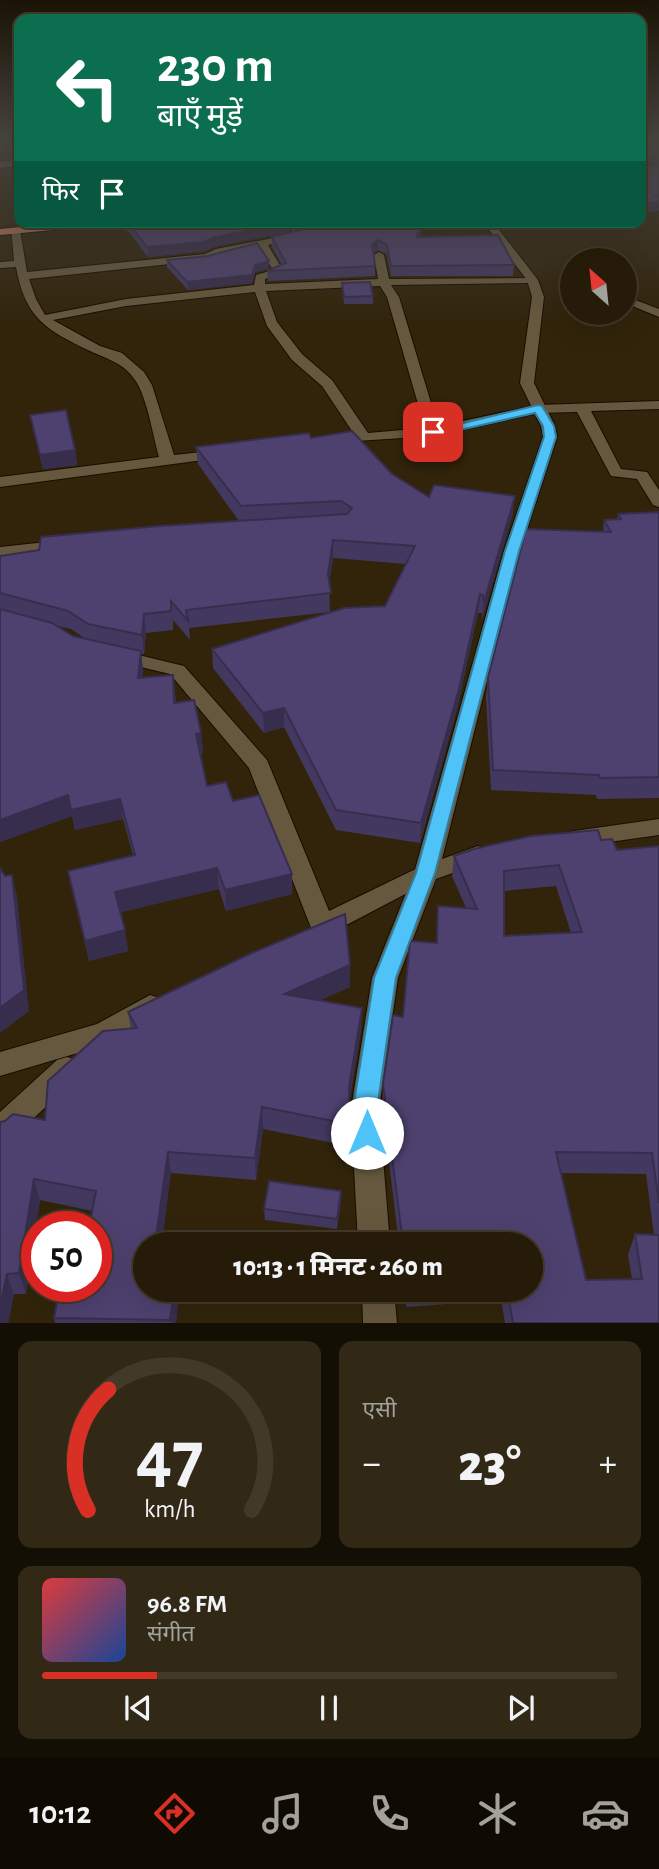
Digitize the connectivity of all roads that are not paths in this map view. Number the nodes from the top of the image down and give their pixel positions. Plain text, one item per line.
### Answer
1 (38, 228) edge
2 (295, 228) edge
3 (493, 228) edge
4 (15, 230) junction
5 (0, 232) edge
6 (262, 243) junction
7 (379, 255) edge
8 (0, 265) edge
9 (22, 270) junction
10 (532, 280) junction
11 (384, 282) junction
12 (259, 288) junction
13 (637, 304) edge
14 (659, 313) edge
15 (42, 319) junction
16 (659, 405) edge
17 (538, 409) junction
18 (583, 409) junction
19 (433, 432) junction
20 (363, 436) junction
21 (311, 442) edge
22 (233, 452) edge
23 (168, 461) junction
24 (659, 474) edge
25 (642, 475) junction
26 (0, 482) edge
27 (659, 502) edge
28 (77, 544) edge
29 (0, 552) edge
30 (97, 652) edge
31 (659, 827) edge
32 (554, 842) edge
33 (501, 850) edge
34 (426, 873) junction
35 (322, 926) junction
36 (297, 937) edge
37 (171, 995) edge
38 (107, 1032) junction
39 (0, 1064) edge
40 (0, 1131) edge
41 (373, 1232) edge
42 (379, 1302) edge
43 (380, 1323) edge

1 - 4 main road
2 - 6 street
3 - 10 street
4 - 5 main road
4 - 9 street
6 - 9 street
6 - 12 street
7 - 11 street
8 - 9 street
9 - 15 street
10 - 11 street
10 - 17 street
11 - 12 street
11 - 19 street
12 - 15 street
12 - 20 street
13 - 14 street
15 - 23 street
16 - 18 street
17 - 18 street
17 - 19 street
17 - 34 street
18 - 25 street
19 - 20 street
20 - 21 street
22 - 23 street
23 - 26 street
24 - 25 street
25 - 27 street
28 - 29 street
30 - 35 street
31 - 32 street
33 - 34 street
34 - 35 street
34 - 41 street
35 - 36 street
37 - 38 street
38 - 39 street
38 - 40 street
42 - 43 street

